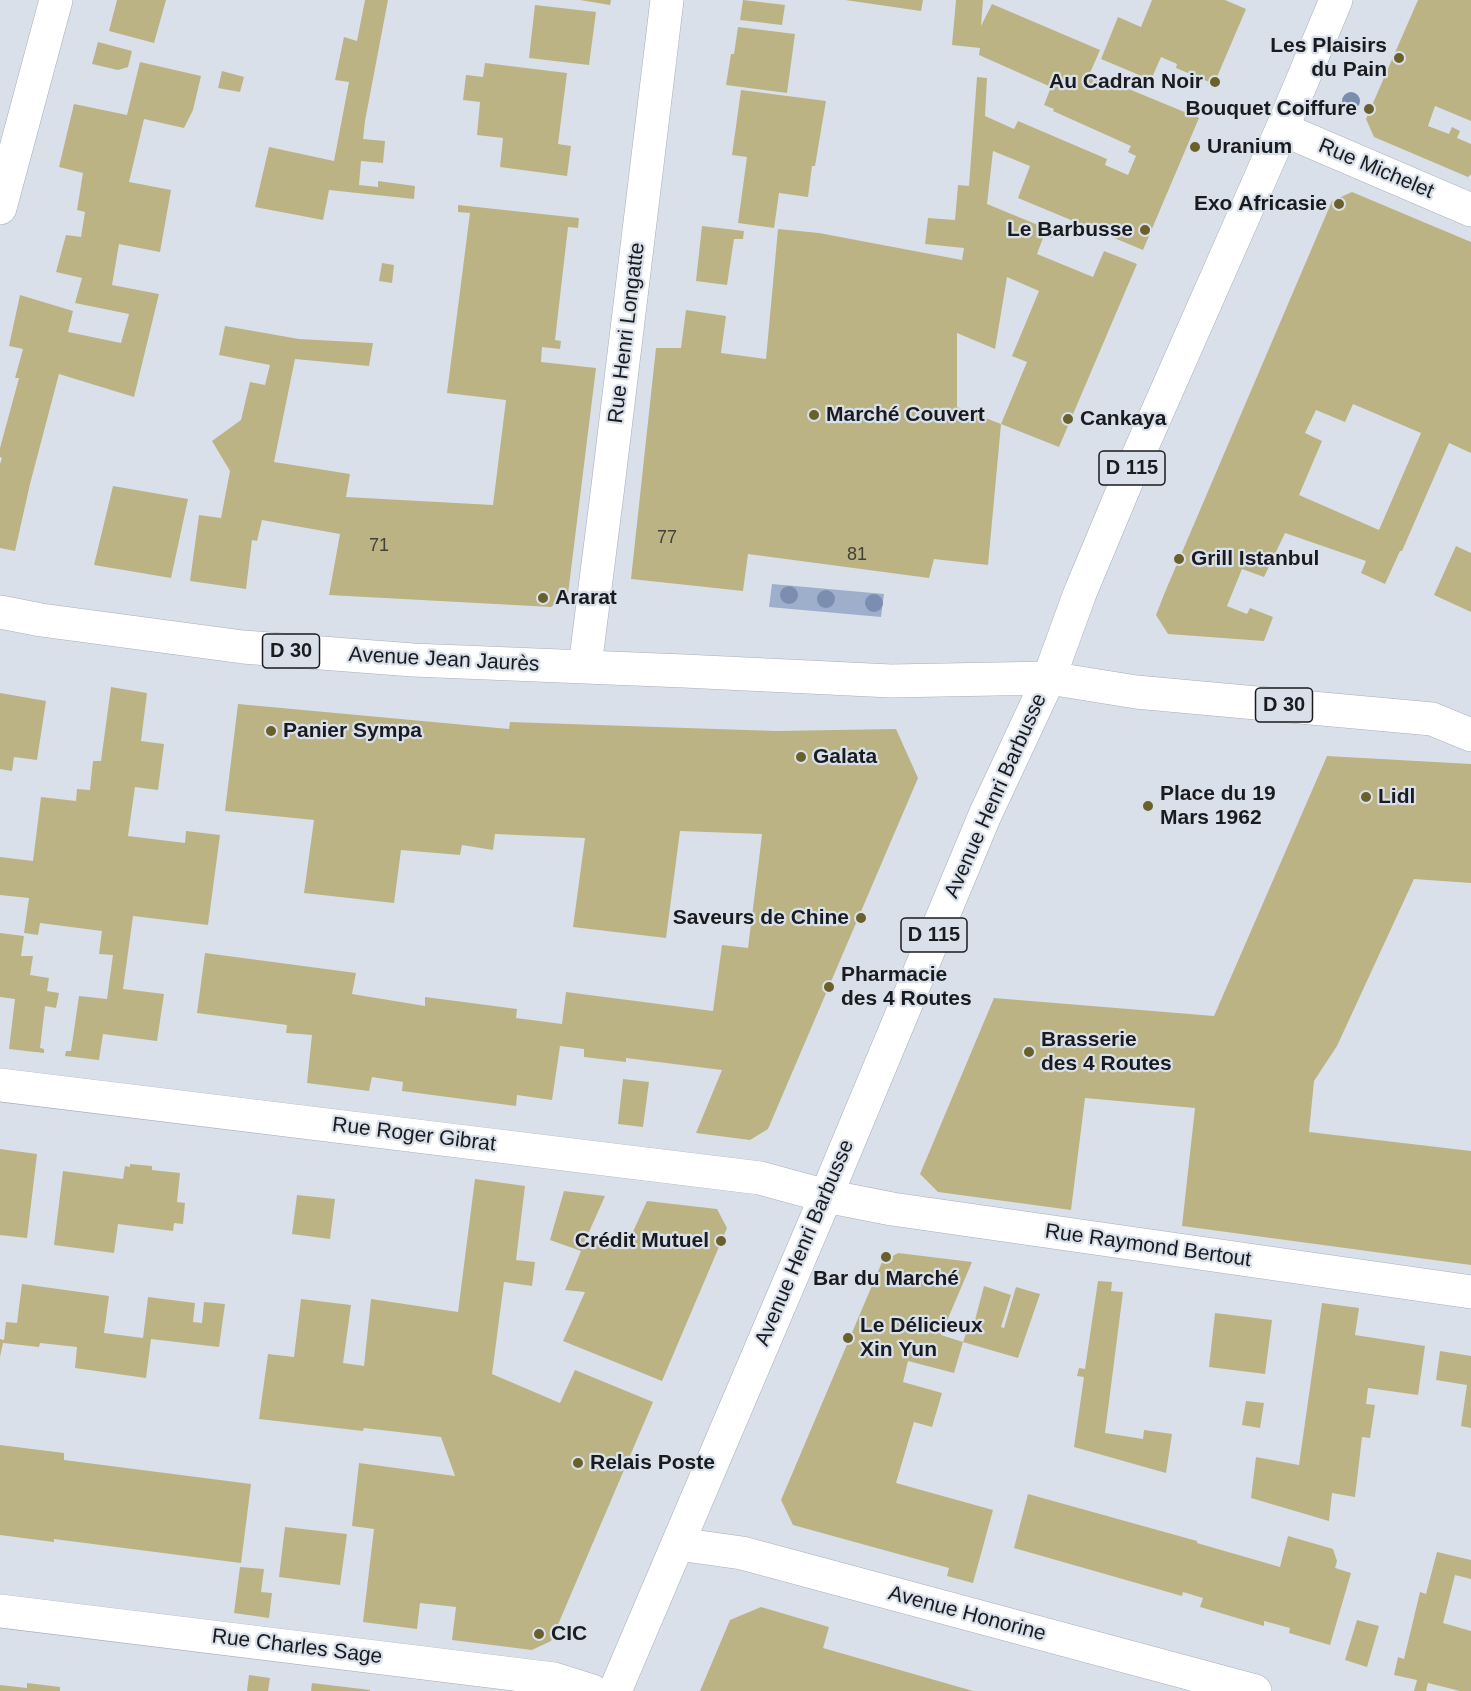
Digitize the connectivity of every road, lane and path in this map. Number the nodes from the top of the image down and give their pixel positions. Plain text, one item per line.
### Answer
1 (56, 0) edge
2 (667, 0) edge
3 (1336, 0) edge
4 (1282, 129) junction
5 (0, 208) edge
6 (1471, 210) edge
7 (0, 612) edge
8 (585, 666) junction
9 (1049, 678) junction
10 (1471, 707) edge
11 (1432, 719) junction
12 (1471, 735) edge
13 (0, 1085) edge
14 (826, 1196) junction
15 (1471, 1292) edge
16 (678, 1544) junction
17 (0, 1611) edge
18 (592, 1691) edge
19 (615, 1691) edge
20 (1255, 1691) edge

1 - 5 street
2 - 8 street, Rue Henri Longatte
3 - 4 street, Avenue Henri Barbusse / D 115
4 - 6 street, Rue Michelet
4 - 9 street, Avenue Henri Barbusse / D 115
7 - 8 street, Avenue Jean Jaurès / D 30
8 - 9 street, Avenue Jean Jaurès / D 30
9 - 11 street, D 30
9 - 14 street, Avenue Henri Barbusse / D 115
10 - 11 street, D 30
11 - 12 street
13 - 14 street, Rue Roger Gibrat
14 - 15 street, Rue Raymond Bertout
14 - 16 street, Avenue Henri Barbusse / D 115
16 - 19 street, Avenue Henri Barbusse / D 115
16 - 20 street, Avenue Honorine
17 - 18 street, Rue Charles Sage

